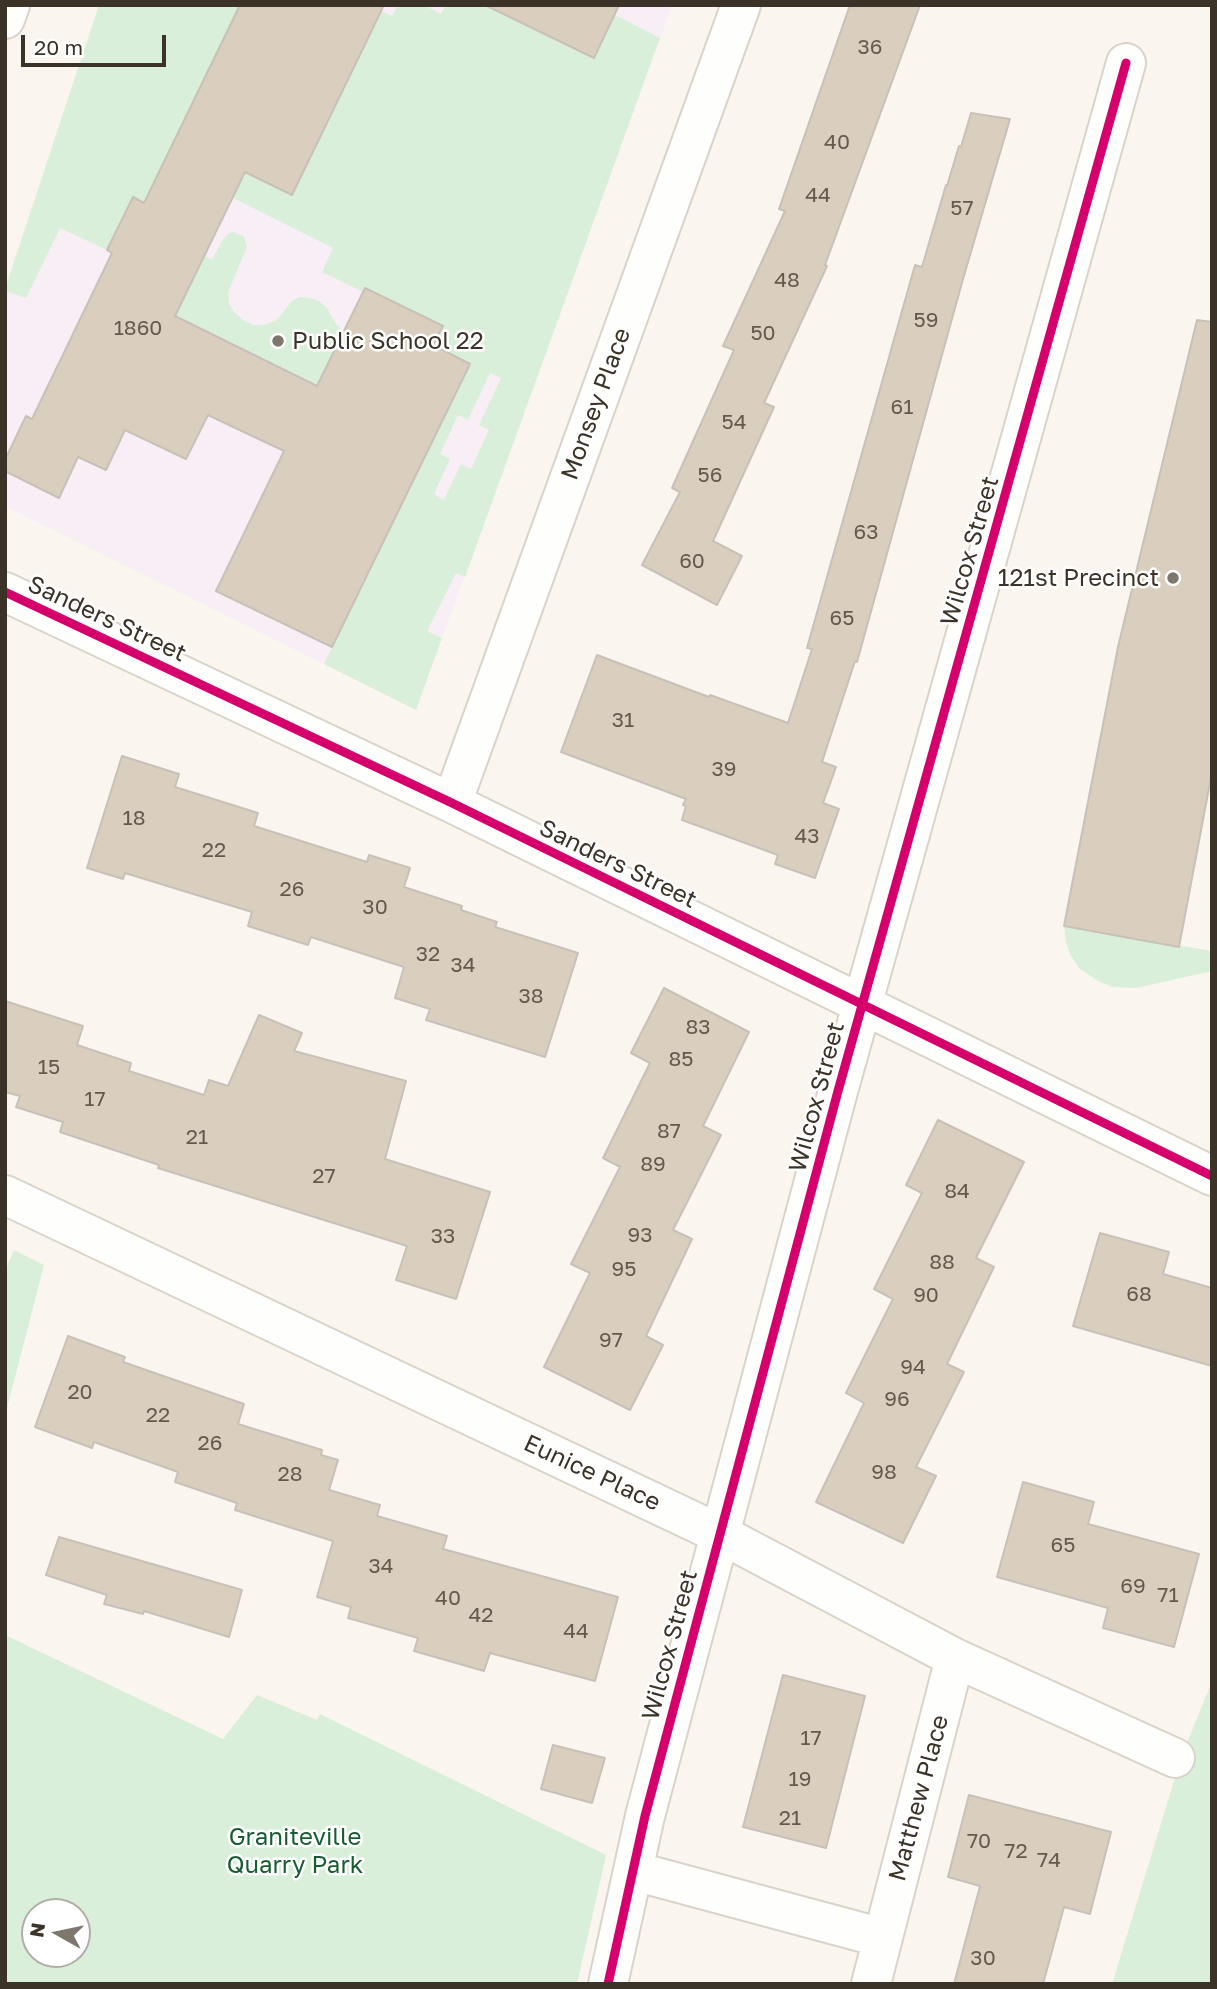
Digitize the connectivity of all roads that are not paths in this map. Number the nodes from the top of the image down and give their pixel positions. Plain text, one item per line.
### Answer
1 (10, 5) edge
2 (741, 5) edge
3 (5, 19) edge
4 (1126, 63) dead end
5 (5, 592) edge
6 (452, 803) junction
7 (863, 1006) junction
8 (1212, 1176) edge
9 (5, 1195) edge
10 (720, 1534) junction
11 (955, 1658) junction
12 (1175, 1758) dead end
13 (634, 1871) junction
14 (883, 1938) junction
15 (608, 1984) edge
16 (871, 1984) edge

1 - 3 street
2 - 6 street, Monsey Place
4 - 7 street, Wilcox Street
5 - 6 street, Sanders Street
6 - 7 street, Sanders Street
7 - 8 street, Sanders Street
7 - 10 street, Wilcox Street
9 - 10 street, Eunice Place
10 - 11 street, Eunice Place
10 - 13 street, Wilcox Street
11 - 12 street, Eunice Place
11 - 14 street, Matthew Place
13 - 14 street
13 - 15 street, Wilcox Street
14 - 16 street, Matthew Place

